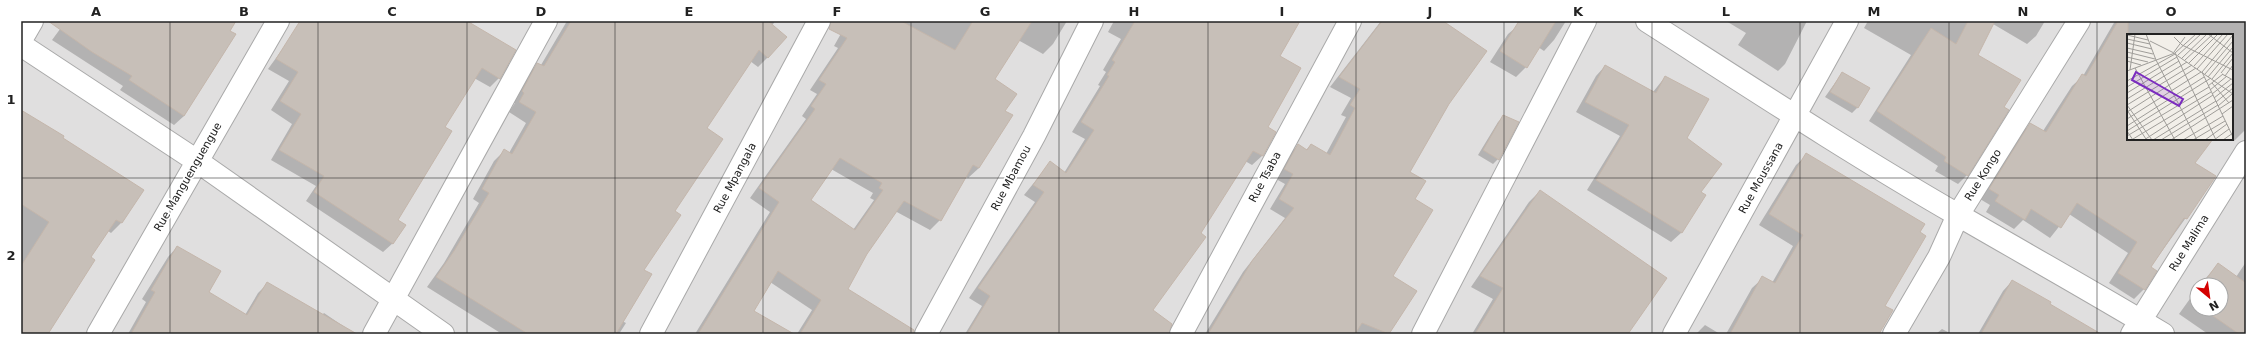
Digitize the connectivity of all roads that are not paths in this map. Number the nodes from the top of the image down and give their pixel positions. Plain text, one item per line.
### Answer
1 (32, 21) edge
2 (278, 21) edge
3 (546, 21) edge
4 (819, 21) edge
5 (1092, 21) edge
6 (1350, 21) edge
7 (1585, 21) edge
8 (1647, 21) edge
9 (1847, 21) edge
10 (2079, 21) edge
11 (21, 40) edge
12 (21, 45) edge
13 (1795, 116) junction
14 (2246, 152) edge
15 (197, 161) junction
16 (1958, 215) junction
17 (393, 300) junction
18 (2136, 327) edge
19 (98, 334) edge
20 (374, 334) edge
21 (443, 334) edge
22 (651, 334) edge
23 (926, 334) edge
24 (1181, 334) edge
25 (1423, 334) edge
26 (1674, 334) edge
27 (1894, 334) edge
28 (2163, 334) edge

1 - 11 street
2 - 15 street, Rue Manguenguengue
3 - 17 street
4 - 22 street, Rue Mpangala
5 - 23 street, Rue Mbamou
6 - 24 street, Rue Tsaba
7 - 25 street
8 - 13 street
9 - 13 street, Rue Moussana
10 - 16 street, Rue Kongo
12 - 15 street
13 - 16 street
13 - 26 street, Rue Moussana
14 - 18 street, Rue Malima
15 - 17 street
15 - 19 street, Rue Manguenguengue
16 - 18 street
16 - 27 street, Rue Kongo
17 - 20 street
17 - 21 street
18 - 28 street

